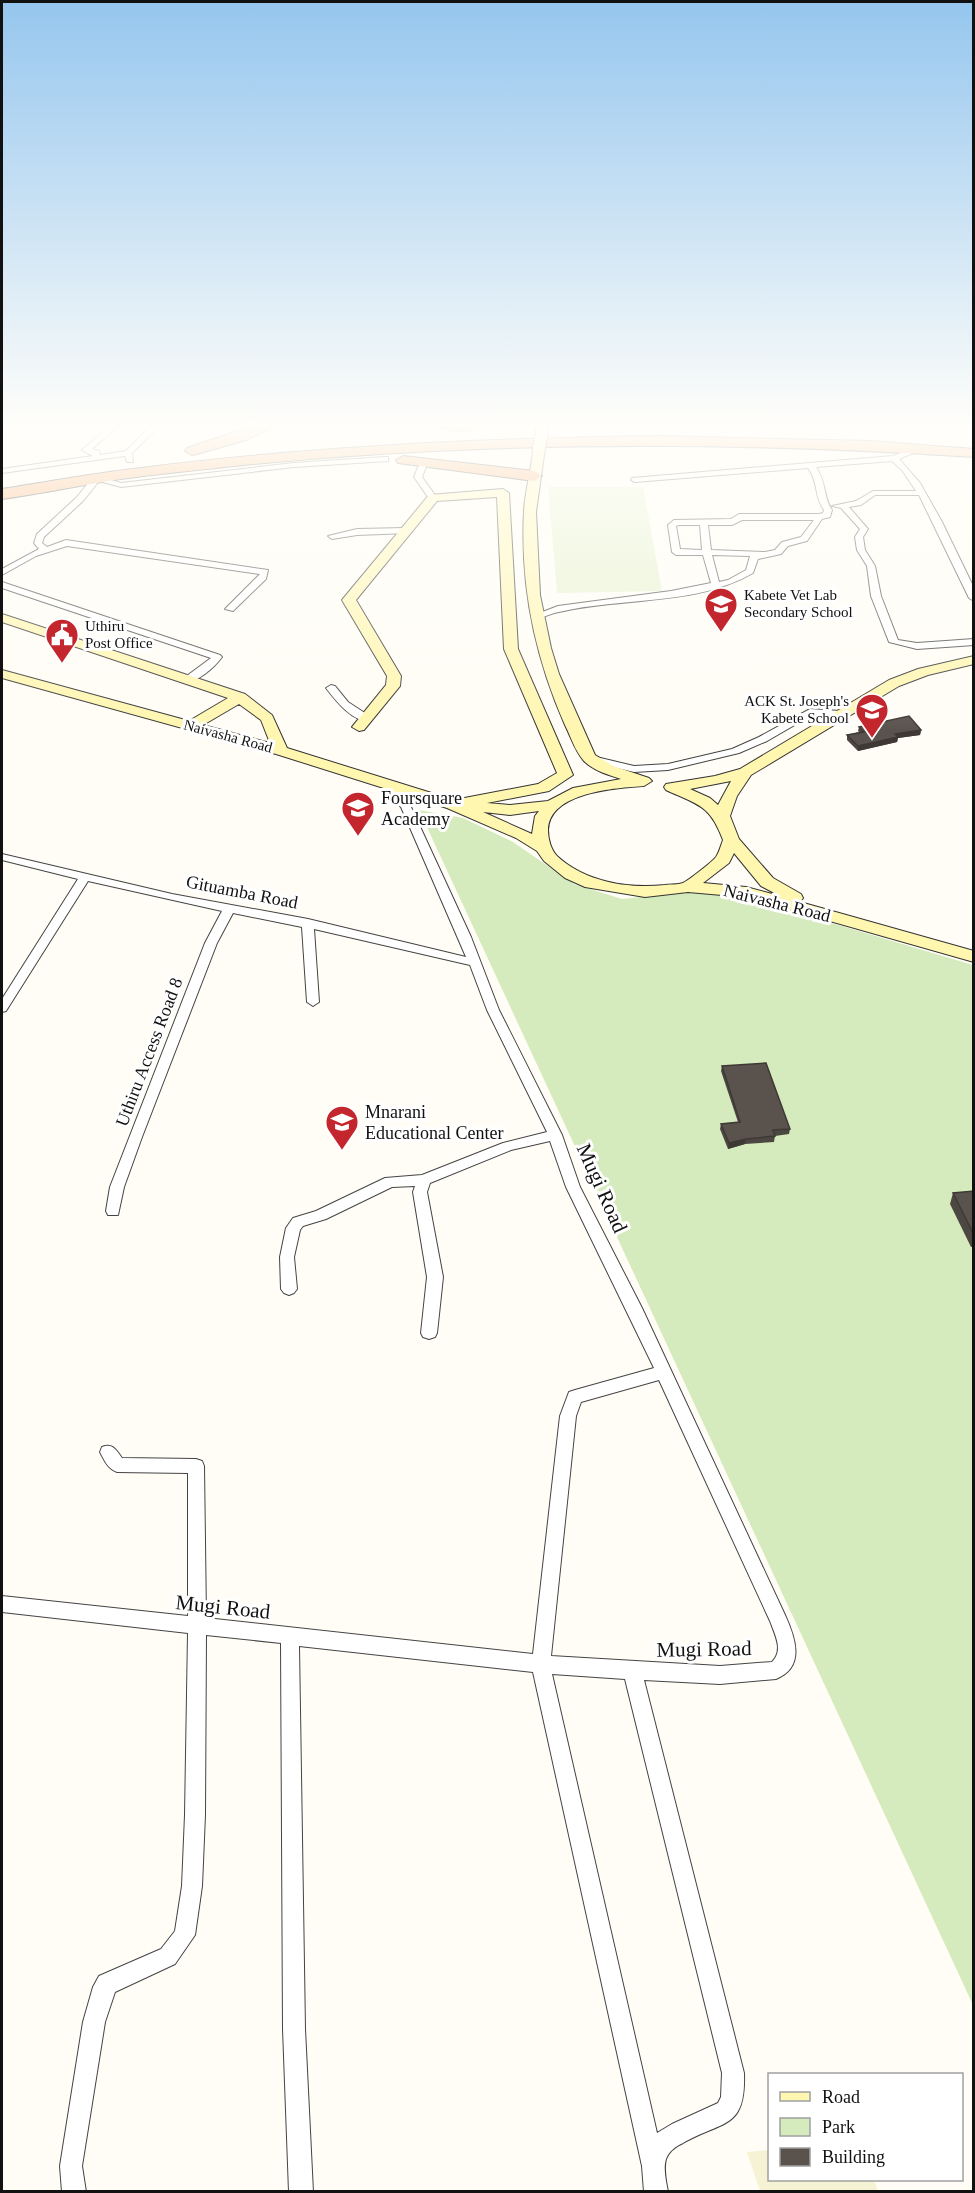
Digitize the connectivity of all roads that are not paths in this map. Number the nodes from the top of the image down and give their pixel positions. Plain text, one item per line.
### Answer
1 (49, 527) edge
2 (409, 527) edge
3 (505, 527) edge
4 (530, 527) edge
5 (672, 527) edge
6 (704, 527) edge
7 (813, 527) edge
8 (863, 527) edge
9 (940, 527) edge
10 (406, 531) junction
11 (332, 536) dead end
12 (44, 549) junction
13 (708, 552) junction
14 (762, 554) junction
15 (6, 566) edge
16 (2, 572) edge
17 (2, 585) edge
18 (717, 585) junction
19 (974, 598) edge
20 (230, 609) dead end
21 (537, 616) junction
22 (2, 618) edge
23 (974, 642) edge
24 (974, 660) edge
25 (549, 669) junction
26 (520, 672) junction
27 (3, 676) edge
28 (187, 680) junction
29 (331, 688) dead end
30 (240, 697) junction
31 (840, 714) junction
32 (363, 723) joint
33 (191, 726) junction
34 (281, 751) junction
35 (590, 758) junction
36 (745, 772) junction
37 (645, 781) junction
38 (388, 786) junction
39 (673, 787) junction
40 (572, 794) junction
41 (448, 804) junction
42 (553, 805) junction
43 (722, 816) junction
44 (731, 840) junction
45 (543, 848) junction
46 (2, 857) edge
47 (85, 877) junction
48 (688, 887) junction
49 (229, 909) junction
50 (308, 924) junction
51 (864, 926) junction
52 (974, 957) edge
53 (475, 963) junction
54 (313, 1002) dead end
55 (2, 1008) edge
56 (555, 1135) junction
57 (424, 1180) junction
58 (113, 1211) dead end
59 (289, 1289) dead end
60 (429, 1333) dead end
61 (663, 1372) junction
62 (108, 1452) dead end
63 (2, 1604) edge
64 (198, 1628) junction
65 (290, 1636) junction
66 (542, 1664) junction
67 (633, 1671) junction
68 (652, 2162) junction
69 (74, 2192) edge
70 (301, 2192) edge
71 (656, 2192) edge

1 - 12 street
2 - 10 street
3 - 26 street
4 - 21 street
5 - 13 street
6 - 13 street
7 - 14 street
8 - 23 street
9 - 19 street
10 - 11 street
10 - 32 street
12 - 15 street
12 - 20 street
13 - 14 street
13 - 18 street
14 - 18 street
15 - 16 street
17 - 28 street
18 - 21 street
21 - 25 street
22 - 28 street
24 - 31 street
25 - 26 street
25 - 35 street
26 - 41 street
27 - 33 street, Naivasha Road
28 - 30 street
29 - 32 street
30 - 33 street
30 - 34 street
31 - 35 street
31 - 36 street
33 - 34 street, Naivasha Road
34 - 38 street, Naivasha Road
35 - 37 street
35 - 40 street
36 - 39 street
36 - 43 street
37 - 39 street
37 - 40 street
38 - 41 street, Naivasha Road
38 - 53 street, Mugi Road
39 - 43 street
40 - 42 street
41 - 42 street
41 - 45 street
42 - 45 street
43 - 44 street
44 - 48 street
44 - 51 street, Naivasha Road
45 - 48 street
46 - 47 street, Gituamba Road
47 - 49 street, Gituamba Road
47 - 55 street
48 - 51 street, Naivasha Road
49 - 50 street, Gituamba Road
49 - 58 street, Uthiru Access Road 8
50 - 53 street, Gituamba Road
50 - 54 street
51 - 52 street, Naivasha Road
53 - 56 street, Mugi Road
56 - 57 street
56 - 61 street, Mugi Road
57 - 59 street
57 - 60 street
61 - 66 street
61 - 67 street, Mugi Road
62 - 64 street
63 - 64 street, Mugi Road
64 - 65 street, Mugi Road
64 - 69 street
65 - 66 street, Mugi Road
65 - 70 street
66 - 67 street, Mugi Road
66 - 68 street
67 - 68 street
68 - 71 street

